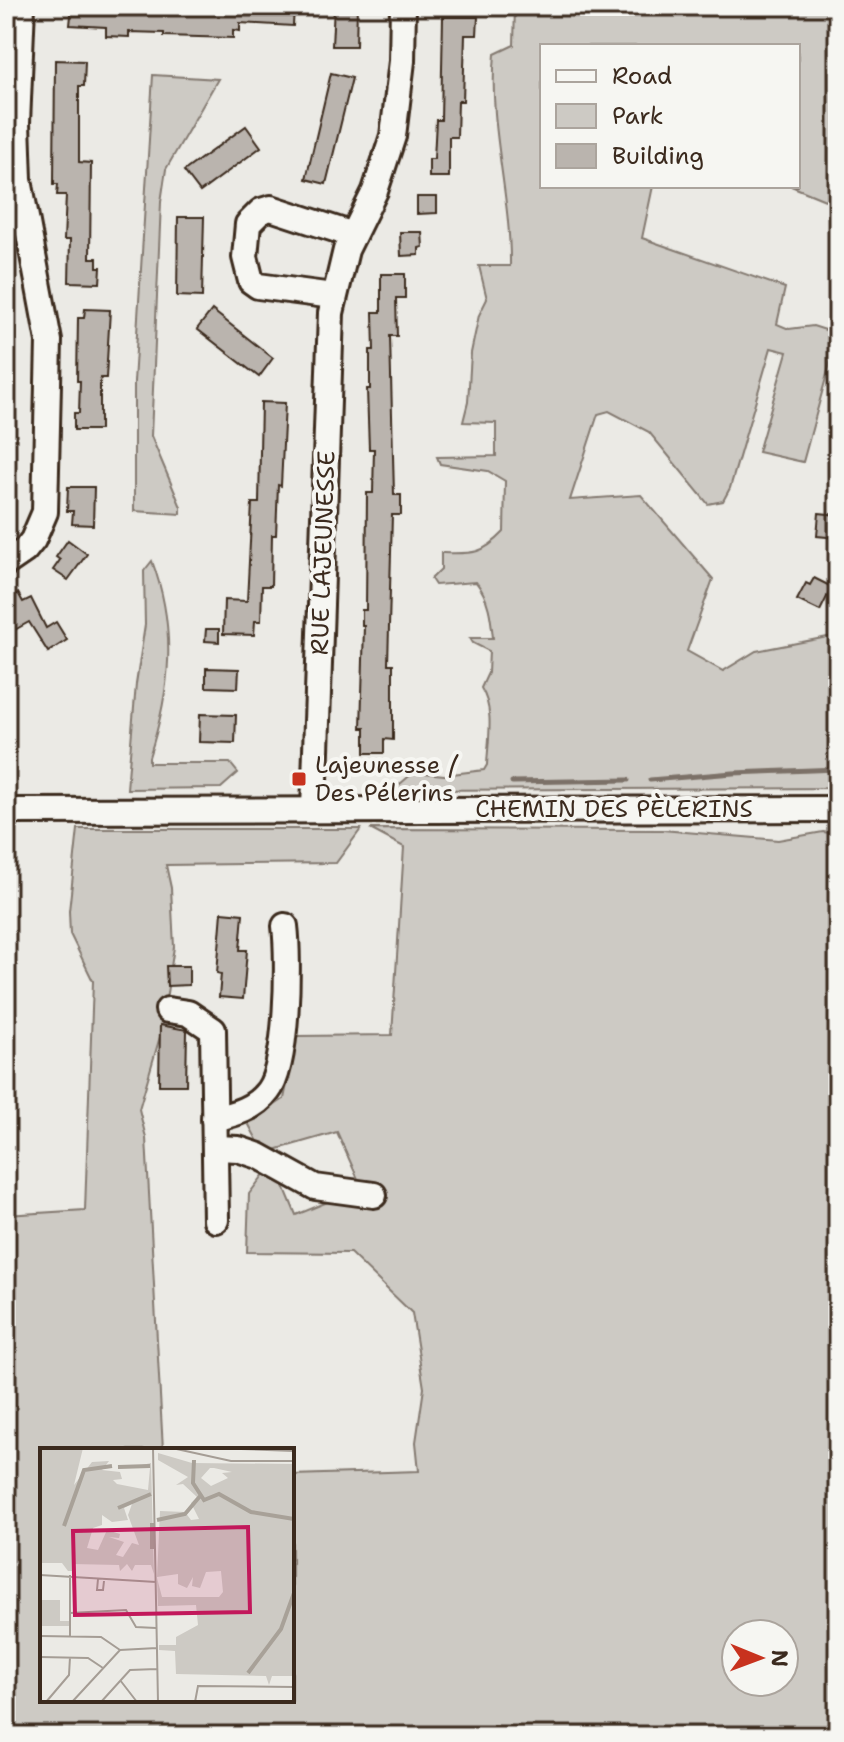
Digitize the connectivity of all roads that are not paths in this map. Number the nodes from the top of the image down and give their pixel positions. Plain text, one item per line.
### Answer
1 (22, 6) edge
2 (403, 6) edge
3 (353, 235) junction
4 (333, 296) junction
5 (6, 563) edge
6 (314, 809) junction
7 (838, 809) edge
8 (6, 811) edge
9 (285, 926) dead end
10 (168, 1010) dead end
11 (214, 1119) junction
12 (217, 1148) junction
13 (374, 1195) dead end
14 (216, 1220) dead end

1 - 5 street
2 - 3 street, RUE LAJEUNESSE
3 - 4 street, RUE LAJEUNESSE
3 - 4 street
4 - 6 street, RUE LAJEUNESSE
6 - 7 street, CHEMIN DES PÈLERINS
6 - 8 street, CHEMIN DES PÈLERINS
9 - 11 street
10 - 11 street
11 - 12 street
12 - 13 street
12 - 14 street

